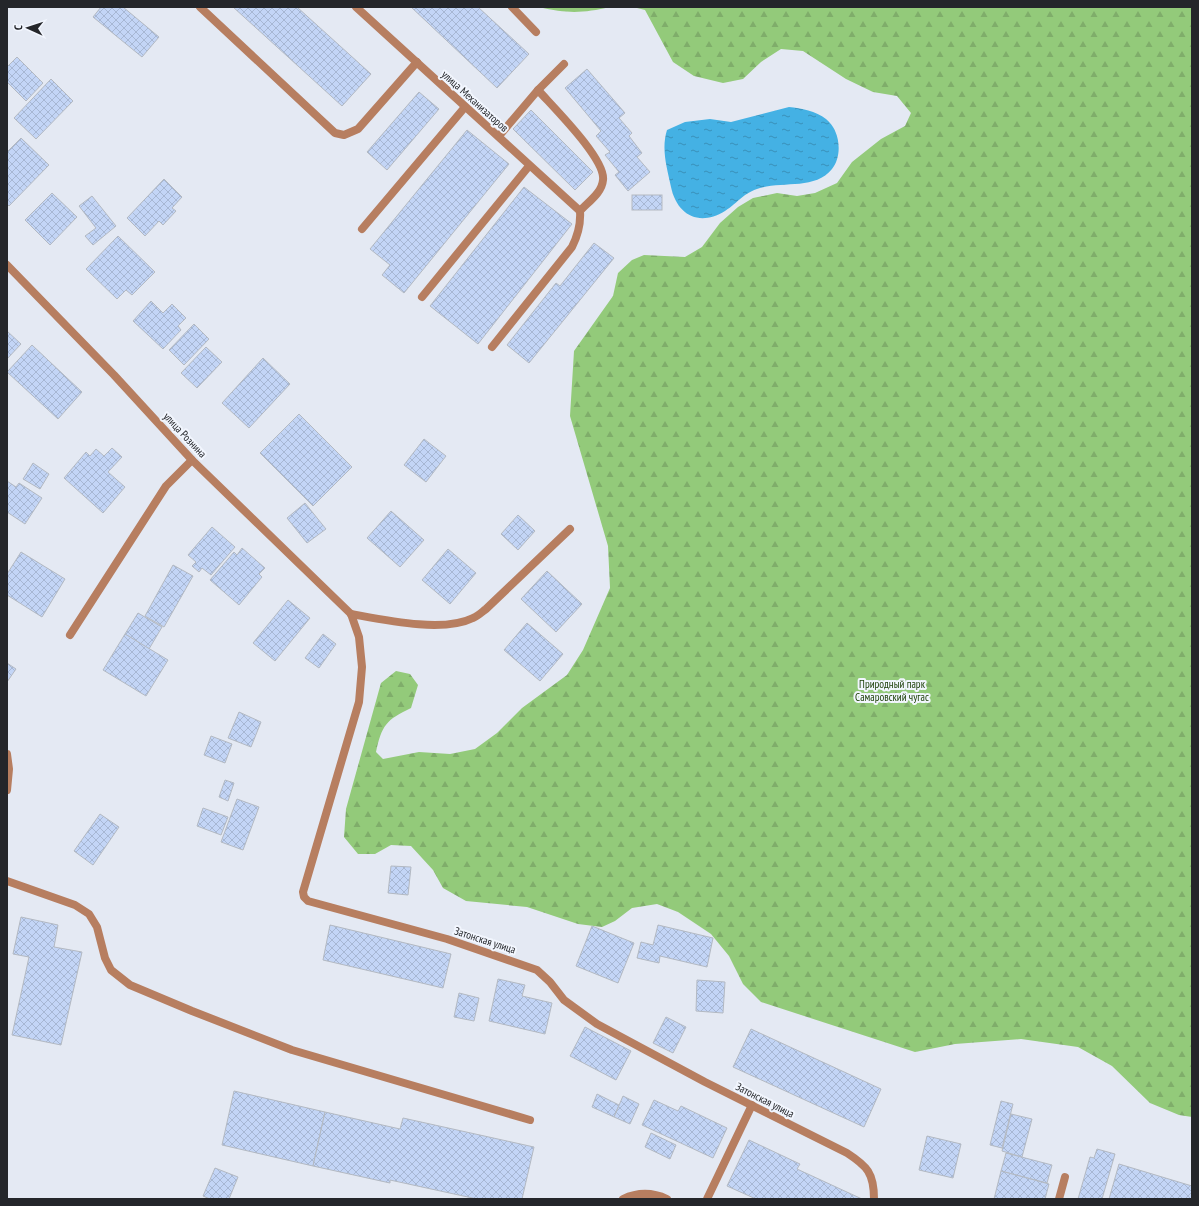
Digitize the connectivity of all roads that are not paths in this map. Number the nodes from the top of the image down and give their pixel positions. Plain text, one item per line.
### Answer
1 (200, 7) edge
2 (356, 7) edge
3 (512, 7) edge
4 (536, 32) dead end
5 (417, 62) junction
6 (564, 64) dead end
7 (538, 90) junction
8 (465, 107) junction
9 (499, 136) junction
10 (529, 166) junction
11 (580, 211) junction
12 (362, 229) dead end
13 (7, 265) edge
14 (422, 297) dead end
15 (492, 347) dead end
16 (192, 460) junction
17 (570, 529) dead end
18 (351, 614) junction
19 (70, 635) dead end
20 (7, 754) edge
21 (7, 790) edge
22 (7, 881) edge
23 (752, 1105) junction
24 (530, 1120) dead end
25 (1065, 1177) dead end
26 (623, 1199) edge
27 (667, 1199) edge
28 (707, 1199) edge
29 (874, 1199) edge
30 (1058, 1199) edge

1 - 5 street
2 - 5 street, улица Механизаторов
3 - 4 street
5 - 8 street, улица Механизаторов
6 - 7 street
7 - 9 street
7 - 11 street
8 - 9 street, улица Механизаторов
8 - 12 street
9 - 10 street, улица Механизаторов
10 - 11 street, улица Механизаторов
10 - 14 street
11 - 15 street
13 - 16 street, улица Рознина
16 - 18 street, улица Рознина
16 - 19 street
17 - 18 street
18 - 23 street, Затонская улица
20 - 21 street
22 - 24 street
23 - 28 street
23 - 29 street, Затонская улица
25 - 30 street
26 - 27 street

